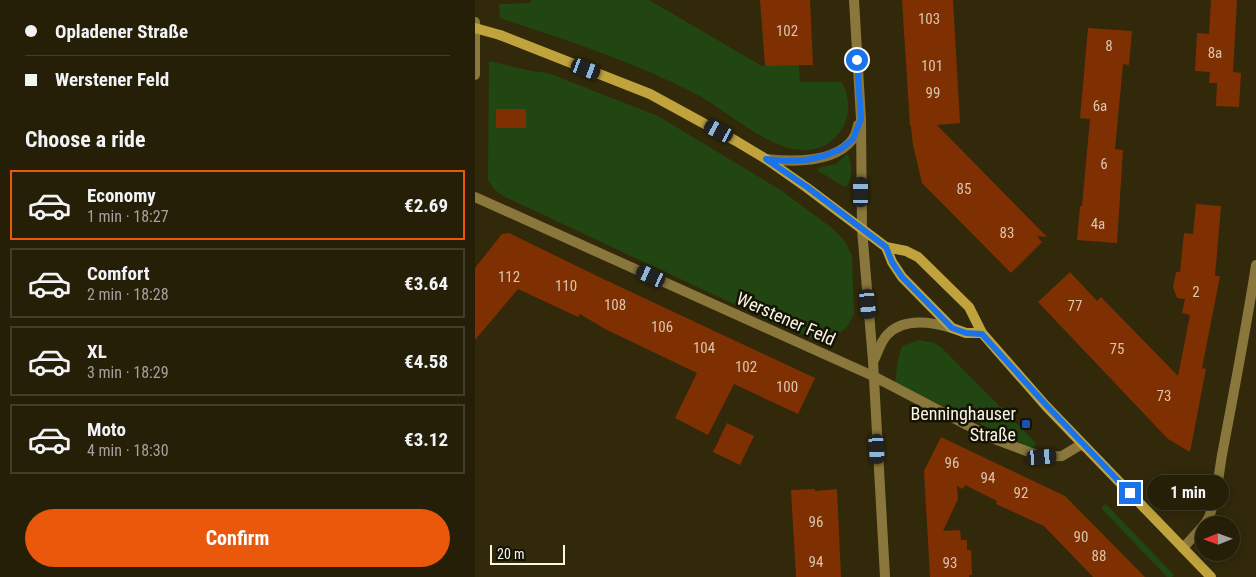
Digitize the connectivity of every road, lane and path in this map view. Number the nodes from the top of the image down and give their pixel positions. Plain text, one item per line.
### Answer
1 (854, 0) edge
2 (475, 22) edge
3 (475, 28) edge
4 (475, 75) edge
5 (861, 119) junction
6 (766, 159) junction
7 (475, 197) edge
8 (862, 228) junction
9 (886, 247) junction
10 (1256, 265) edge
11 (952, 328) junction
12 (982, 334) junction
13 (873, 361) junction
14 (873, 376) junction
15 (1081, 444) junction
16 (1210, 516) edge
17 (1195, 535) edge
18 (1183, 548) junction
19 (885, 577) edge
20 (1211, 577) edge

1 - 5 street
2 - 4 street
3 - 6 main road, bridge
5 - 6 street
5 - 8 street
6 - 8 main road
7 - 14 street, Werstener Feld
8 - 9 main road
8 - 13 street
9 - 11 main road
9 - 12 main road
10 - 16 street
11 - 12 main road
11 - 13 street
12 - 15 main road
13 - 14 street
14 - 15 street, Werstener Feld
14 - 19 street
15 - 18 main road
17 - 18 street
18 - 20 main road

